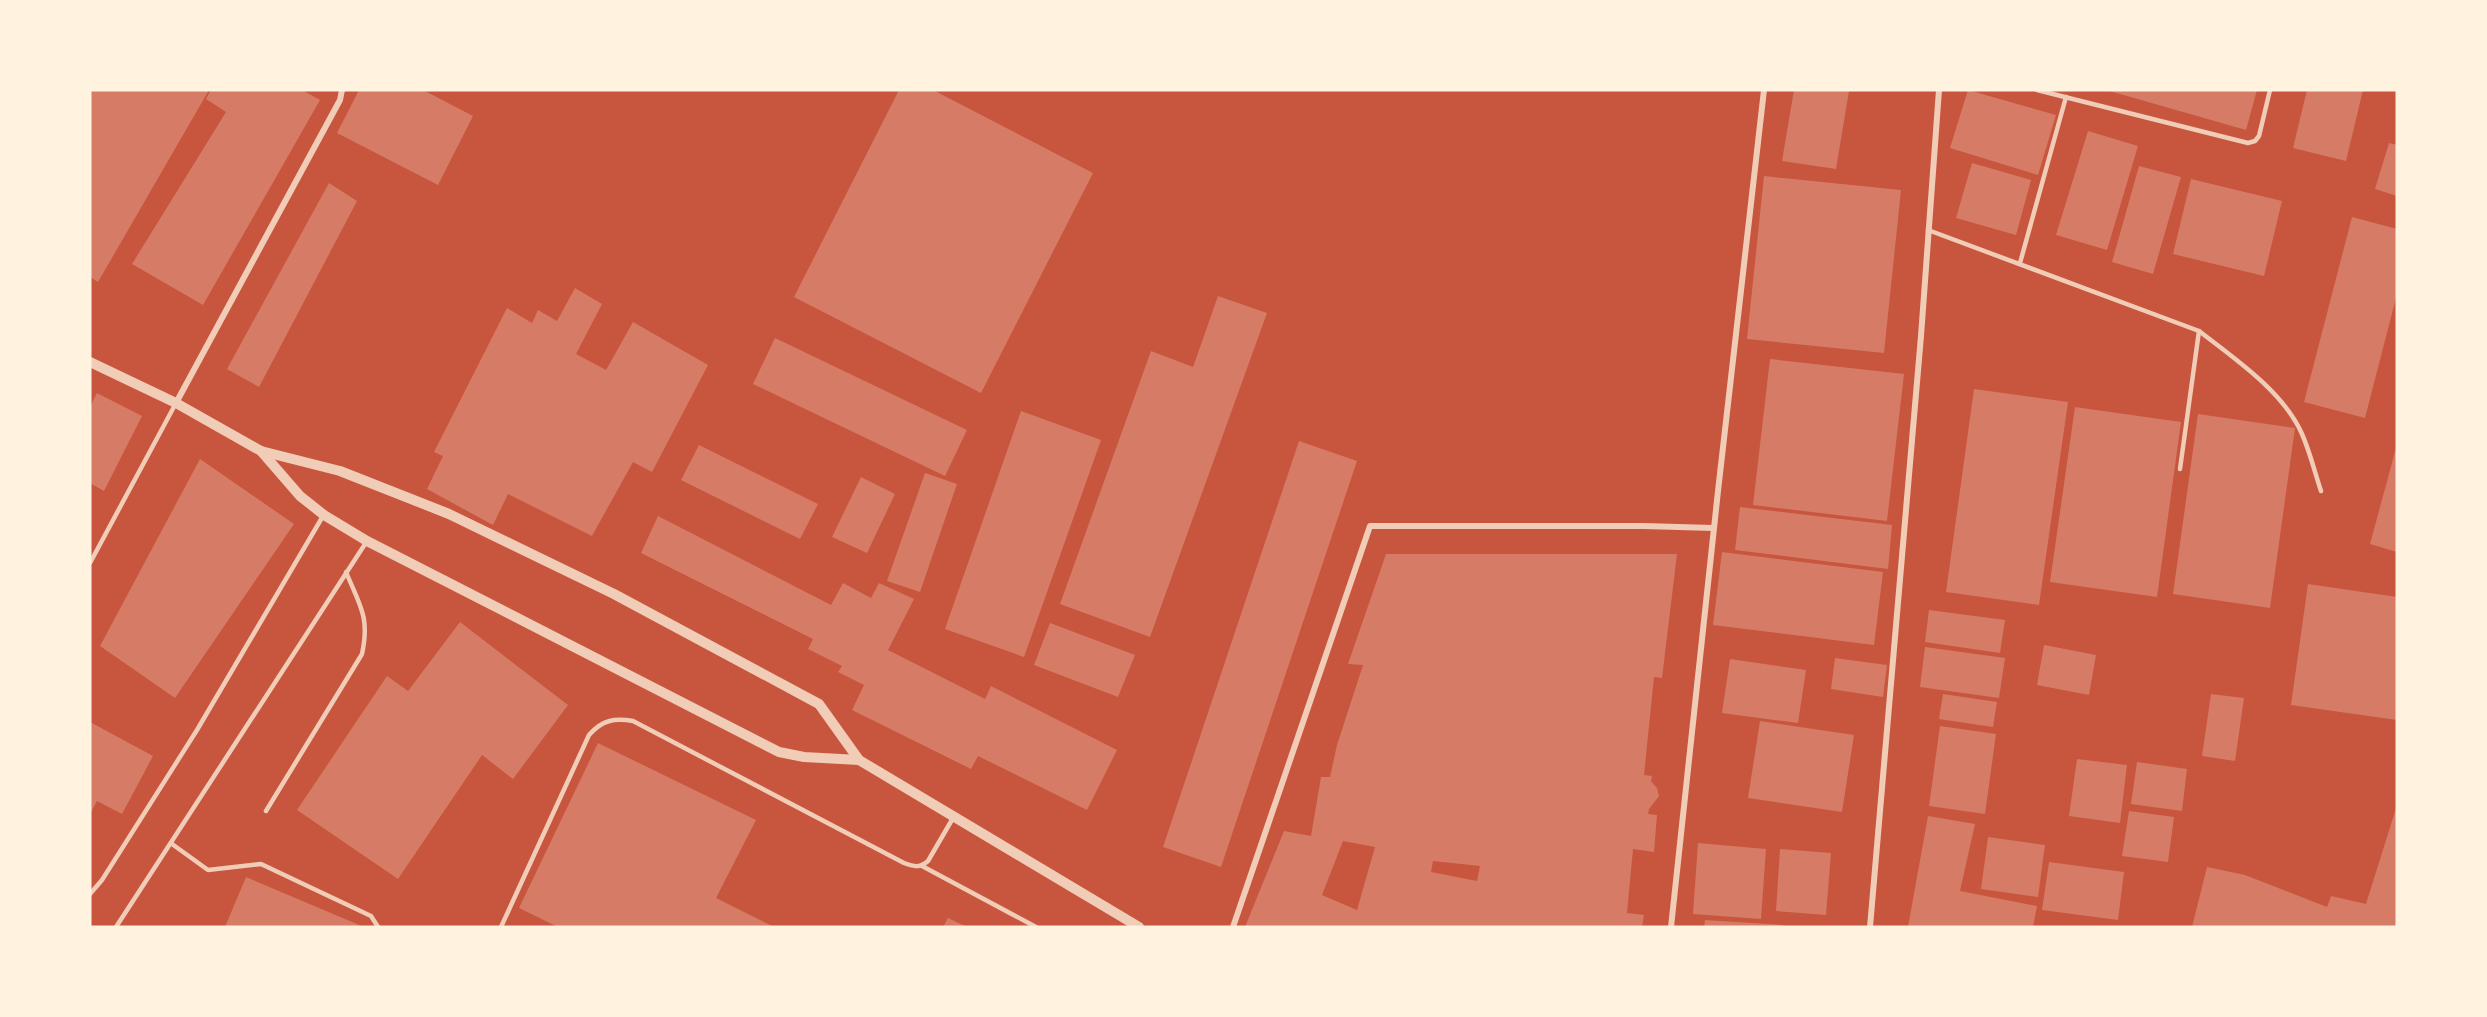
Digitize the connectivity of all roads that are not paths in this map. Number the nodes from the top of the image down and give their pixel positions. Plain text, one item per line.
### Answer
1 (342, 90) edge
2 (1764, 90) edge
3 (1939, 90) edge
4 (2037, 90) edge
5 (2270, 90) edge
6 (2066, 97) junction
7 (1928, 230) junction
8 (2020, 263) junction
9 (2199, 331) junction
10 (90, 362) edge
11 (176, 403) junction
12 (261, 451) junction
13 (2180, 469) dead end
14 (2321, 491) dead end
15 (324, 515) junction
16 (1713, 528) junction
17 (367, 541) junction
18 (90, 563) edge
19 (346, 572) junction
20 (859, 760) junction
21 (266, 811) dead end
22 (953, 818) junction
23 (172, 844) junction
24 (922, 866) junction
25 (90, 894) edge
26 (116, 927) edge
27 (378, 927) edge
28 (501, 927) edge
29 (1036, 927) edge
30 (1139, 927) edge
31 (1233, 927) edge
32 (1671, 927) edge
33 (1870, 927) edge

1 - 11 street
2 - 16 street
3 - 7 street
4 - 6 lane
5 - 6 lane
6 - 8 lane
7 - 8 lane
7 - 33 street
8 - 9 lane
9 - 13 lane
9 - 14 lane
10 - 11 street
11 - 12 street
11 - 18 lane
12 - 15 street
12 - 20 street
15 - 17 street
15 - 25 lane
16 - 31 street
16 - 32 street
17 - 19 lane
17 - 20 street
19 - 21 lane
19 - 23 lane
20 - 22 street
22 - 24 lane
22 - 30 street
23 - 26 lane
23 - 27 lane
24 - 28 lane
24 - 29 lane

